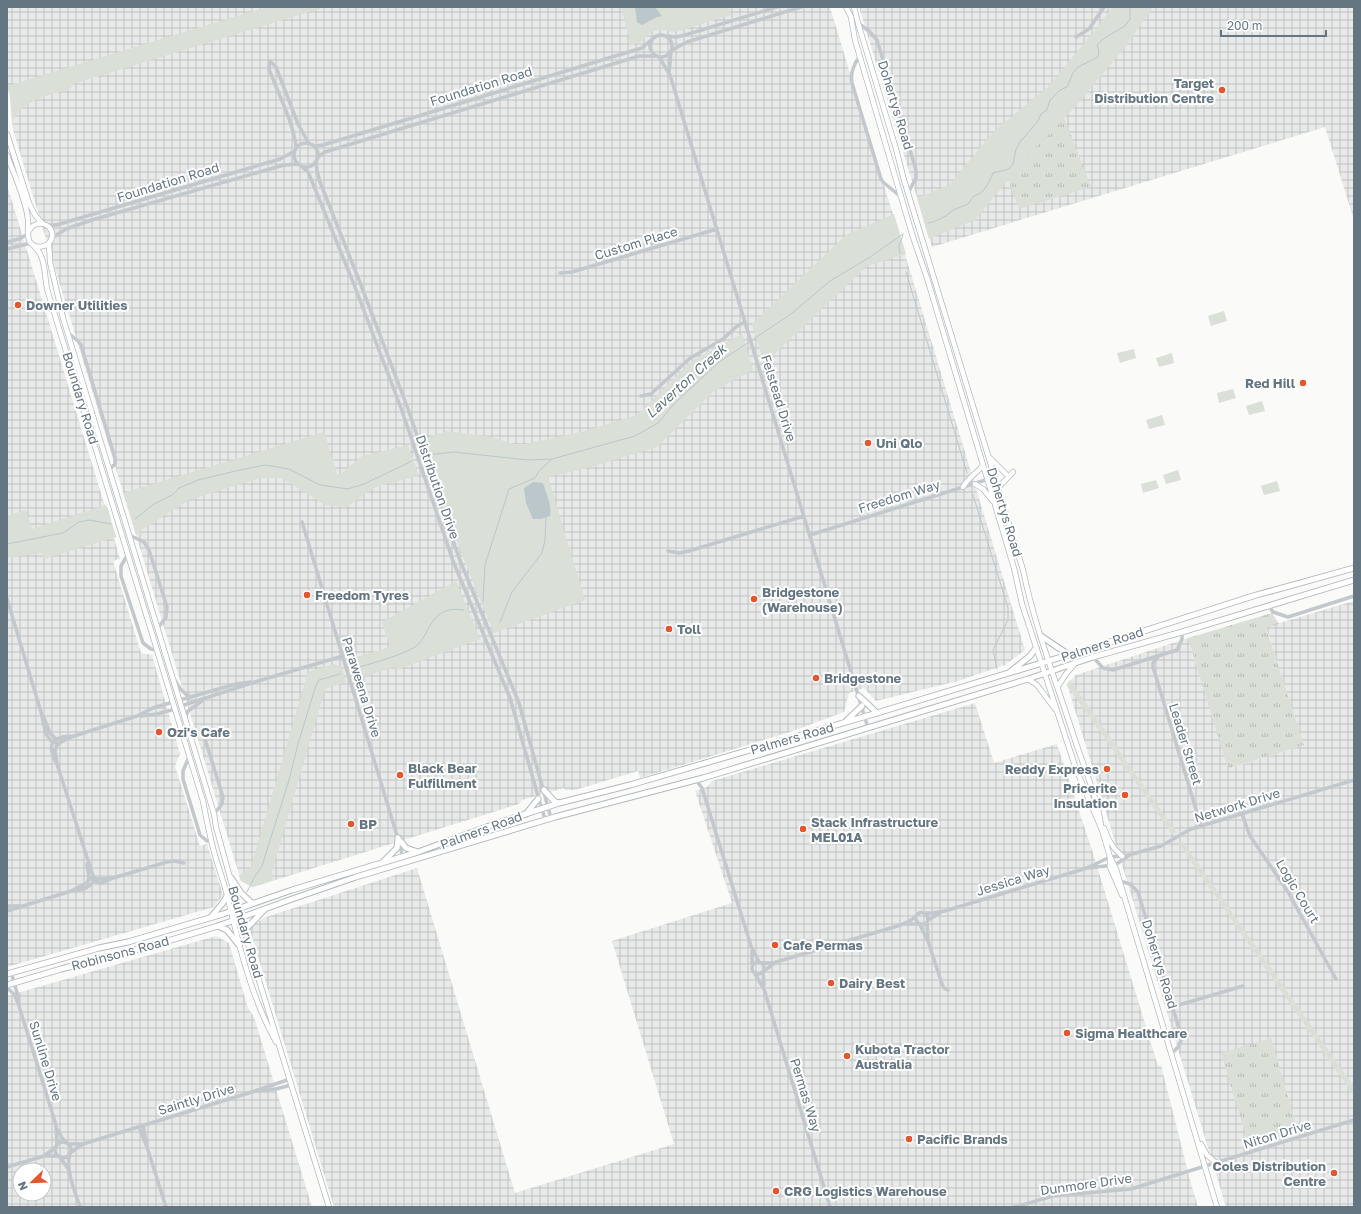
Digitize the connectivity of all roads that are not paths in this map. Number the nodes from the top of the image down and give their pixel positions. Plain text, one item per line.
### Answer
1 (777, 7) edge
2 (801, 7) edge
3 (846, 7) edge
4 (854, 7) edge
5 (1104, 7) edge
6 (858, 23) junction
7 (713, 26) junction
8 (715, 33) junction
9 (667, 36) junction
10 (1076, 37) dead end
11 (651, 40) junction
12 (671, 51) junction
13 (657, 56) junction
14 (860, 56) junction
15 (670, 75) junction
16 (430, 112) junction
17 (432, 119) junction
18 (382, 127) junction
19 (7, 134) edge
20 (384, 134) junction
21 (308, 142) junction
22 (315, 146) junction
23 (296, 147) junction
24 (293, 152) junction
25 (7, 155) edge
26 (317, 159) junction
27 (297, 164) junction
28 (301, 166) junction
29 (908, 193) junction
30 (901, 197) junction
31 (90, 215) junction
32 (92, 220) junction
33 (44, 224) junction
34 (717, 229) junction
35 (28, 233) junction
36 (50, 240) junction
37 (7, 242) edge
38 (32, 244) junction
39 (7, 249) edge
40 (560, 272) dead end
41 (359, 280) junction
42 (353, 282) junction
43 (745, 322) junction
44 (67, 332) junction
45 (400, 389) junction
46 (394, 392) junction
47 (641, 396) dead end
48 (414, 426) junction
49 (408, 429) junction
50 (989, 456) junction
51 (983, 465) junction
52 (110, 469) junction
53 (102, 471) junction
54 (1013, 472) dead end
55 (1006, 474) dead end
56 (995, 477) junction
57 (988, 480) junction
58 (975, 484) junction
59 (962, 487) junction
60 (998, 488) junction
61 (994, 502) junction
62 (804, 516) junction
63 (302, 522) dead end
64 (129, 535) junction
65 (451, 535) junction
66 (810, 535) junction
67 (445, 537) junction
68 (668, 551) dead end
69 (128, 554) junction
70 (463, 568) junction
71 (1354, 568) edge
72 (457, 571) junction
73 (1354, 580) edge
74 (1354, 596) edge
75 (7, 599) edge
76 (1269, 606) junction
77 (158, 628) junction
78 (1182, 632) junction
79 (1041, 636) junction
80 (161, 639) junction
81 (493, 639) junction
82 (486, 642) junction
83 (1036, 648) junction
84 (157, 650) junction
85 (1069, 655) junction
86 (343, 656) junction
87 (1093, 657) junction
88 (1158, 657) junction
89 (1049, 661) junction
90 (1143, 661) junction
91 (1076, 662) junction
92 (1041, 664) junction
93 (1153, 667) junction
94 (1052, 670) junction
95 (1010, 673) junction
96 (1044, 673) junction
97 (172, 676) junction
98 (1028, 679) junction
99 (258, 681) junction
100 (1058, 686) junction
101 (859, 696) junction
102 (191, 697) junction
103 (206, 698) junction
104 (180, 700) junction
105 (173, 702) junction
106 (181, 706) junction
107 (862, 706) junction
108 (175, 709) junction
109 (522, 712) junction
110 (877, 713) junction
111 (1058, 713) junction
112 (515, 714) junction
113 (137, 716) junction
114 (865, 716) junction
115 (185, 718) junction
116 (844, 722) junction
117 (868, 728) junction
118 (188, 729) junction
119 (527, 729) junction
120 (520, 731) junction
121 (182, 732) junction
122 (74, 736) junction
123 (54, 740) junction
124 (531, 742) junction
125 (58, 744) junction
126 (523, 744) junction
127 (190, 757) junction
128 (57, 764) junction
129 (704, 778) junction
130 (696, 780) junction
131 (1354, 780) edge
132 (702, 788) junction
133 (544, 790) junction
134 (538, 799) junction
135 (559, 803) junction
136 (548, 807) junction
137 (542, 808) junction
138 (214, 814) junction
139 (526, 814) junction
140 (1242, 814) junction
141 (551, 818) junction
142 (1100, 819) junction
143 (546, 820) junction
144 (1201, 826) junction
145 (216, 827) junction
146 (1102, 830) junction
147 (398, 838) junction
148 (212, 842) junction
149 (418, 852) junction
150 (1129, 855) junction
151 (1122, 856) junction
152 (403, 857) junction
153 (1110, 857) junction
154 (87, 860) junction
155 (410, 862) junction
156 (184, 863) dead end
157 (382, 863) junction
158 (402, 864) junction
159 (1113, 866) junction
160 (1087, 868) junction
161 (89, 878) junction
162 (230, 878) junction
163 (94, 879) junction
164 (1120, 881) junction
165 (71, 891) junction
166 (227, 896) junction
167 (252, 903) junction
168 (7, 906) edge
169 (21, 906) junction
170 (1127, 907) junction
171 (239, 908) junction
172 (265, 909) junction
173 (7, 911) edge
174 (231, 911) junction
175 (945, 911) junction
176 (925, 913) junction
177 (916, 916) junction
178 (210, 918) junction
179 (241, 918) junction
180 (233, 921) junction
181 (928, 921) junction
182 (920, 924) junction
183 (901, 925) junction
184 (218, 926) junction
185 (245, 930) junction
186 (928, 941) junction
187 (239, 945) junction
188 (751, 946) junction
189 (760, 962) junction
190 (776, 962) junction
191 (752, 966) junction
192 (763, 972) junction
193 (9, 973) edge
194 (755, 974) junction
195 (1336, 979) dead end
196 (15, 983) junction
197 (1243, 986) dead end
198 (7, 987) edge
199 (764, 989) junction
200 (948, 990) dead end
201 (18, 1003) junction
202 (267, 1006) junction
203 (1172, 1007) junction
204 (264, 1016) junction
205 (280, 1049) junction
206 (1171, 1054) junction
207 (290, 1078) junction
208 (291, 1085) junction
209 (255, 1092) junction
210 (1184, 1097) junction
211 (1354, 1120) edge
212 (56, 1125) junction
213 (141, 1126) junction
214 (67, 1143) junction
215 (83, 1144) junction
216 (57, 1146) junction
217 (70, 1153) junction
218 (44, 1156) junction
219 (59, 1156) junction
220 (1216, 1163) junction
221 (1205, 1166) junction
222 (7, 1167) edge
223 (70, 1173) junction
224 (80, 1207) edge
225 (166, 1207) edge
226 (329, 1207) edge
227 (830, 1207) edge
228 (1015, 1207) edge
229 (1217, 1207) edge

1 - 7 street
2 - 8 street
3 - 14 main road, Dohertys Road
4 - 6 main road, Dohertys Road
5 - 10 street
6 - 29 main road, Dohertys Road
6 - 29 street, Dohertys Road
7 - 8 street
7 - 9 street
8 - 12 street
9 - 11 street
9 - 12 street
11 - 13 street
11 - 16 street, Foundation Road
12 - 13 street
12 - 15 street, Felstead Drive
13 - 15 street, Felstead Drive
13 - 17 street, Foundation Road
14 - 30 main road, Dohertys Road
14 - 30 street, Dohertys Road
15 - 34 street, Felstead Drive
16 - 17 street
16 - 18 street, Foundation Road
17 - 20 street, Foundation Road
18 - 20 street
18 - 22 street, Foundation Road
19 - 33 main road
20 - 26 street, Foundation Road
21 - 22 street
21 - 23 street
21 - 23 street
22 - 26 street
23 - 24 street
24 - 27 street
24 - 31 street, Foundation Road
25 - 35 main road
26 - 28 street
26 - 41 street, Distribution Drive
27 - 28 street
27 - 32 street, Foundation Road
28 - 42 street, Distribution Drive
29 - 50 main road, Dohertys Road
30 - 51 main road, Dohertys Road
31 - 32 street
31 - 33 street, Foundation Road
32 - 36 street, Foundation Road
33 - 35 main road
33 - 36 main road
34 - 40 street, Custom Place
34 - 43 street, Felstead Drive
35 - 37 street
35 - 38 main road
36 - 38 main road
36 - 44 main road, Boundary Road
38 - 39 street
38 - 53 main road, Boundary Road
41 - 42 street
41 - 45 street, Distribution Drive
42 - 46 street, Distribution Drive
43 - 47 street
43 - 62 street, Felstead Drive
44 - 52 main road, Boundary Road
44 - 52 street
45 - 46 street
45 - 48 street, Distribution Drive
46 - 49 street, Distribution Drive
48 - 49 street
48 - 65 street, Distribution Drive
49 - 67 street, Distribution Drive
50 - 55 main road
50 - 56 main road, Dohertys Road
51 - 57 main road, Dohertys Road
51 - 59 main road
52 - 53 main road
52 - 64 main road, Boundary Road
53 - 69 main road, Boundary Road
54 - 60 main road
56 - 57 street, Freedom Way
56 - 60 main road, Dohertys Road
57 - 58 street, Freedom Way
57 - 61 main road, Dohertys Road
58 - 59 street, Freedom Way
58 - 61 main road
59 - 66 street, Freedom Way
60 - 79 main road, Dohertys Road
61 - 83 main road, Dohertys Road
62 - 66 street, Felstead Drive
62 - 68 street
63 - 86 street, Paraweena Drive
64 - 77 main road, Boundary Road
64 - 77 street
65 - 67 street
65 - 70 street, Distribution Drive
66 - 101 street, Felstead Drive
67 - 72 street, Distribution Drive
69 - 84 main road, Boundary Road
69 - 84 street
70 - 72 street
70 - 81 street, Distribution Drive
71 - 85 highway, Palmers Road
72 - 82 street, Distribution Drive
73 - 76 highway, Palmers Road
74 - 76 street
75 - 123 street
76 - 78 highway, Palmers Road
77 - 80 main road, Boundary Road
78 - 87 highway, Palmers Road
78 - 88 street
79 - 85 highway
79 - 89 main road, Dohertys Road
80 - 84 main road
80 - 97 main road, Boundary Road
81 - 82 street
81 - 109 street, Distribution Drive
82 - 112 street, Distribution Drive
83 - 92 main road, Dohertys Road
83 - 95 highway
84 - 105 main road, Boundary Road
85 - 89 highway, Palmers Road
86 - 99 street
86 - 147 street, Paraweena Drive
87 - 90 street
87 - 91 highway, Palmers Road
88 - 90 street
88 - 93 street
89 - 92 highway, Palmers Road
89 - 94 main road, Dohertys Road
90 - 93 street
91 - 94 highway, Palmers Road
91 - 100 main road
92 - 95 highway, Palmers Road
92 - 96 main road, Dohertys Road
93 - 144 street, Leader Street
94 - 96 highway, Palmers Road
94 - 100 main road, Dohertys Road
95 - 110 highway, Palmers Road
96 - 98 highway, Palmers Road
96 - 111 main road, Dohertys Road
97 - 102 street
97 - 104 main road, Boundary Road
98 - 111 main road
98 - 117 highway, Palmers Road
99 - 102 street
99 - 103 street
100 - 142 main road, Dohertys Road
101 - 107 street, Felstead Drive
101 - 110 highway
102 - 104 street
103 - 106 street
103 - 115 street
104 - 105 main road
104 - 106 main road, Boundary Road
105 - 108 main road, Boundary Road
105 - 113 street
106 - 108 main road
106 - 115 main road, Boundary Road
107 - 114 street, Felstead Drive
107 - 116 highway
108 - 113 street
108 - 121 main road, Boundary Road
109 - 112 street
109 - 119 street, Distribution Drive
110 - 114 highway, Palmers Road
111 - 146 main road, Dohertys Road
112 - 120 street, Distribution Drive
113 - 122 street
114 - 116 highway, Palmers Road
114 - 117 street, Felstead Drive
115 - 118 main road, Boundary Road
116 - 135 highway, Palmers Road
117 - 129 highway, Palmers Road
118 - 121 street
118 - 138 main road, Boundary Road
118 - 138 street
119 - 120 street
119 - 124 street, Distribution Drive
120 - 126 street, Distribution Drive
121 - 127 main road, Boundary Road
122 - 123 street
122 - 125 street
123 - 125 street
123 - 128 street
124 - 126 street
124 - 133 street, Distribution Drive
125 - 128 street
126 - 134 street, Distribution Drive
127 - 148 main road, Boundary Road
127 - 148 street
128 - 154 street
129 - 130 highway, Palmers Road
129 - 132 street
130 - 132 street
130 - 141 highway, Palmers Road
131 - 140 street, Network Drive
132 - 188 street
133 - 135 highway
133 - 136 street, Distribution Drive
134 - 137 street, Distribution Drive
134 - 139 highway
135 - 136 highway, Palmers Road
136 - 137 highway, Palmers Road
136 - 141 street, Distribution Drive
137 - 139 highway, Palmers Road
137 - 143 street, Distribution Drive
138 - 145 main road, Boundary Road
139 - 149 highway, Palmers Road
140 - 144 street, Network Drive
140 - 195 street, Logic Court
141 - 143 highway, Palmers Road
142 - 146 main road, Dohertys Road
142 - 151 main road
143 - 155 highway, Palmers Road
144 - 150 street, Network Drive
145 - 148 main road
145 - 162 main road, Boundary Road
146 - 153 main road, Dohertys Road
147 - 149 highway
147 - 152 street, Paraweena Drive
147 - 157 highway
148 - 166 main road, Boundary Road
149 - 152 highway, Palmers Road
150 - 151 street, Network Drive
150 - 159 street, Network Drive
151 - 153 street, Network Drive
152 - 155 street
152 - 157 highway, Palmers Road
152 - 158 street, Paraweena Drive
153 - 159 main road, Dohertys Road
153 - 160 street, Jessica Way
154 - 161 street
154 - 163 street
155 - 158 highway, Palmers Road
156 - 163 street
157 - 167 highway, Palmers Road
158 - 172 highway, Palmers Road
159 - 160 street, Jessica Way
159 - 164 main road, Dohertys Road
159 - 170 main road, Dohertys Road
160 - 175 street, Jessica Way
161 - 163 street
161 - 165 street
162 - 167 highway
162 - 171 main road, Boundary Road
163 - 165 street
164 - 170 main road, Dohertys Road
164 - 203 street, Dohertys Road
165 - 169 street
166 - 174 main road, Boundary Road
166 - 178 highway
167 - 171 highway, Palmers Road
168 - 169 street
169 - 173 street
170 - 206 main road, Dohertys Road
171 - 174 highway, Palmers Road
171 - 179 main road, Boundary Road
172 - 179 highway, Palmers Road
172 - 185 highway
174 - 178 highway, Robinsons Road
174 - 180 main road, Boundary Road
175 - 176 street, Jessica Way
175 - 181 street, Jessica Way
176 - 177 street
176 - 181 street
177 - 182 street
177 - 183 street
178 - 193 highway, Robinsons Road
179 - 180 highway, Palmers Road
179 - 185 main road, Boundary Road
180 - 184 highway, Robinsons Road
180 - 187 main road, Boundary Road
181 - 182 street
181 - 186 street
182 - 183 street
182 - 186 street
183 - 190 street
184 - 187 highway
184 - 196 highway, Robinsons Road
185 - 202 main road, Boundary Road
186 - 200 street
187 - 204 main road, Boundary Road
188 - 189 street
188 - 191 street
189 - 190 street
189 - 191 street
189 - 192 street
190 - 192 street
191 - 194 street
192 - 194 street
192 - 199 street, Permas Way
193 - 196 street, Sunline Drive
194 - 199 street, Permas Way
196 - 198 highway, Robinsons Road
196 - 201 street, Sunline Drive
197 - 203 street
198 - 201 street, Sunline Drive
199 - 227 street, Permas Way
201 - 212 street, Sunline Drive
202 - 204 main road
202 - 205 main road, Boundary Road
203 - 206 street, Dohertys Road
204 - 205 main road, Boundary Road
205 - 207 main road, Boundary Road
206 - 210 main road, Dohertys Road
207 - 208 main road, Boundary Road
207 - 209 street, Saintly Drive
208 - 209 street, Saintly Drive
208 - 226 main road, Boundary Road
209 - 213 street, Saintly Drive
210 - 220 main road
210 - 221 main road, Dohertys Road
211 - 220 street, Niton Drive
212 - 214 street, Sunline Drive
212 - 216 street, Sunline Drive
213 - 215 street, Saintly Drive
213 - 225 street, Saintly Drive
214 - 215 street, Saintly Drive
214 - 216 street
214 - 217 street
215 - 217 street, Saintly Drive
216 - 218 street
216 - 219 street
217 - 219 street
217 - 223 street
218 - 219 street
218 - 222 street
219 - 223 street
220 - 221 street, Niton Drive
221 - 228 street, Dunmore Drive
221 - 229 main road, Dohertys Road
223 - 224 street

